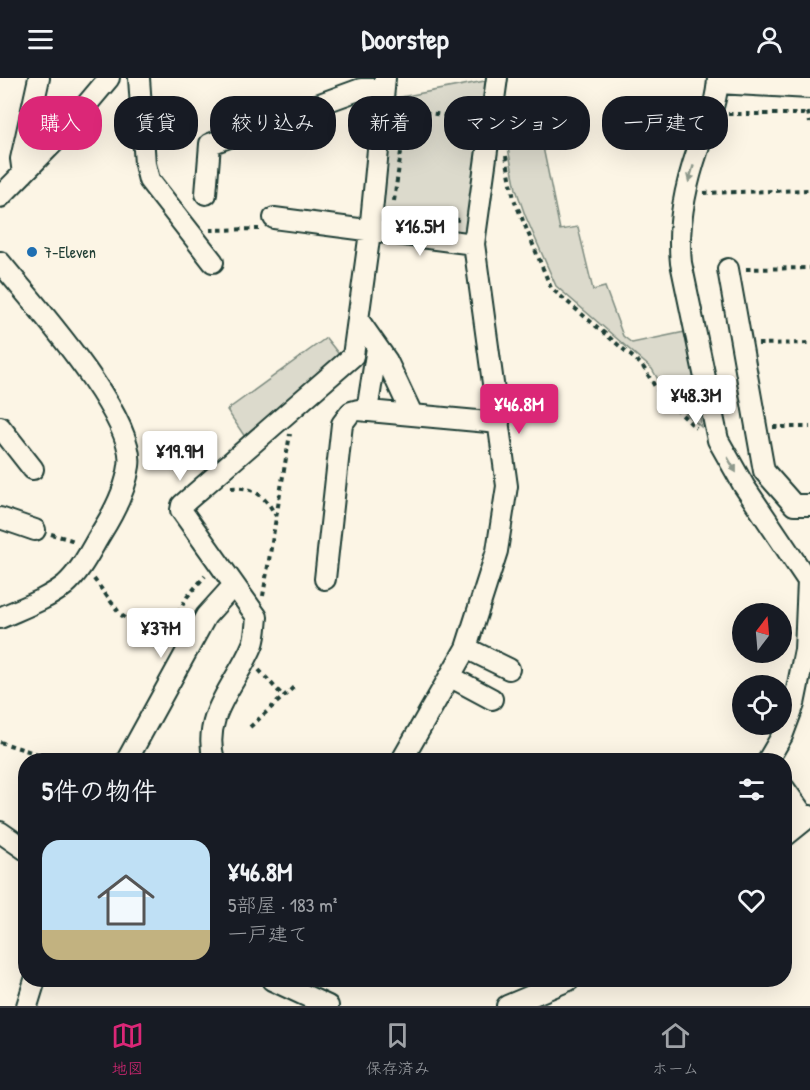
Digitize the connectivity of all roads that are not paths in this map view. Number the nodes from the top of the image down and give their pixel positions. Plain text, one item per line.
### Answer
1 (39, 78) edge
2 (109, 78) edge
3 (139, 78) edge
4 (497, 78) edge
5 (718, 80) edge
6 (390, 87) edge
7 (810, 88) edge
8 (23, 174) junction
9 (206, 194) dead end
10 (0, 197) edge
11 (268, 224) road end
12 (380, 233) junction
13 (474, 244) junction
14 (0, 262) edge
15 (213, 262) dead end
16 (728, 269) dead end
17 (359, 321) junction
18 (377, 348) junction
19 (367, 411) junction
20 (412, 414) junction
21 (499, 423) junction
22 (0, 427) edge
23 (33, 469) dead end
24 (810, 505) edge
25 (0, 518) edge
26 (36, 530) road end
27 (325, 579) dead end
28 (809, 581) edge
29 (234, 585) junction
30 (0, 618) edge
31 (466, 648) junction
32 (509, 669) dead end
33 (451, 676) junction
34 (492, 699) dead end
35 (131, 753) edge
36 (212, 753) edge
37 (406, 753) edge
38 (772, 753) edge
39 (792, 798) edge
40 (808, 817) edge
41 (792, 830) edge
42 (0, 832) edge
43 (18, 844) edge
44 (33, 987) edge
45 (287, 987) edge
46 (552, 987) edge
47 (27, 1006) edge
48 (328, 1006) edge
49 (507, 1006) edge

1 - 8 street
2 - 8 street
3 - 15 street
4 - 13 street
5 - 7 street
5 -> 28 street
6 - 9 street
6 - 12 street
8 - 10 street
11 - 12 street
12 - 13 street
12 - 17 street
13 - 21 street
14 - 30 street
16 - 24 street
17 - 18 street
17 - 29 street
18 - 19 street
18 - 20 street
19 - 20 street
19 - 27 street
20 - 21 street
21 - 31 street
22 - 23 street
25 - 26 street
28 - 38 street
29 - 35 street
29 - 36 street
31 - 32 street
31 - 33 street
33 - 34 street
33 - 37 street
39 - 40 street
40 - 41 street
42 - 43 street
44 - 47 street
45 - 48 street
46 - 49 street

